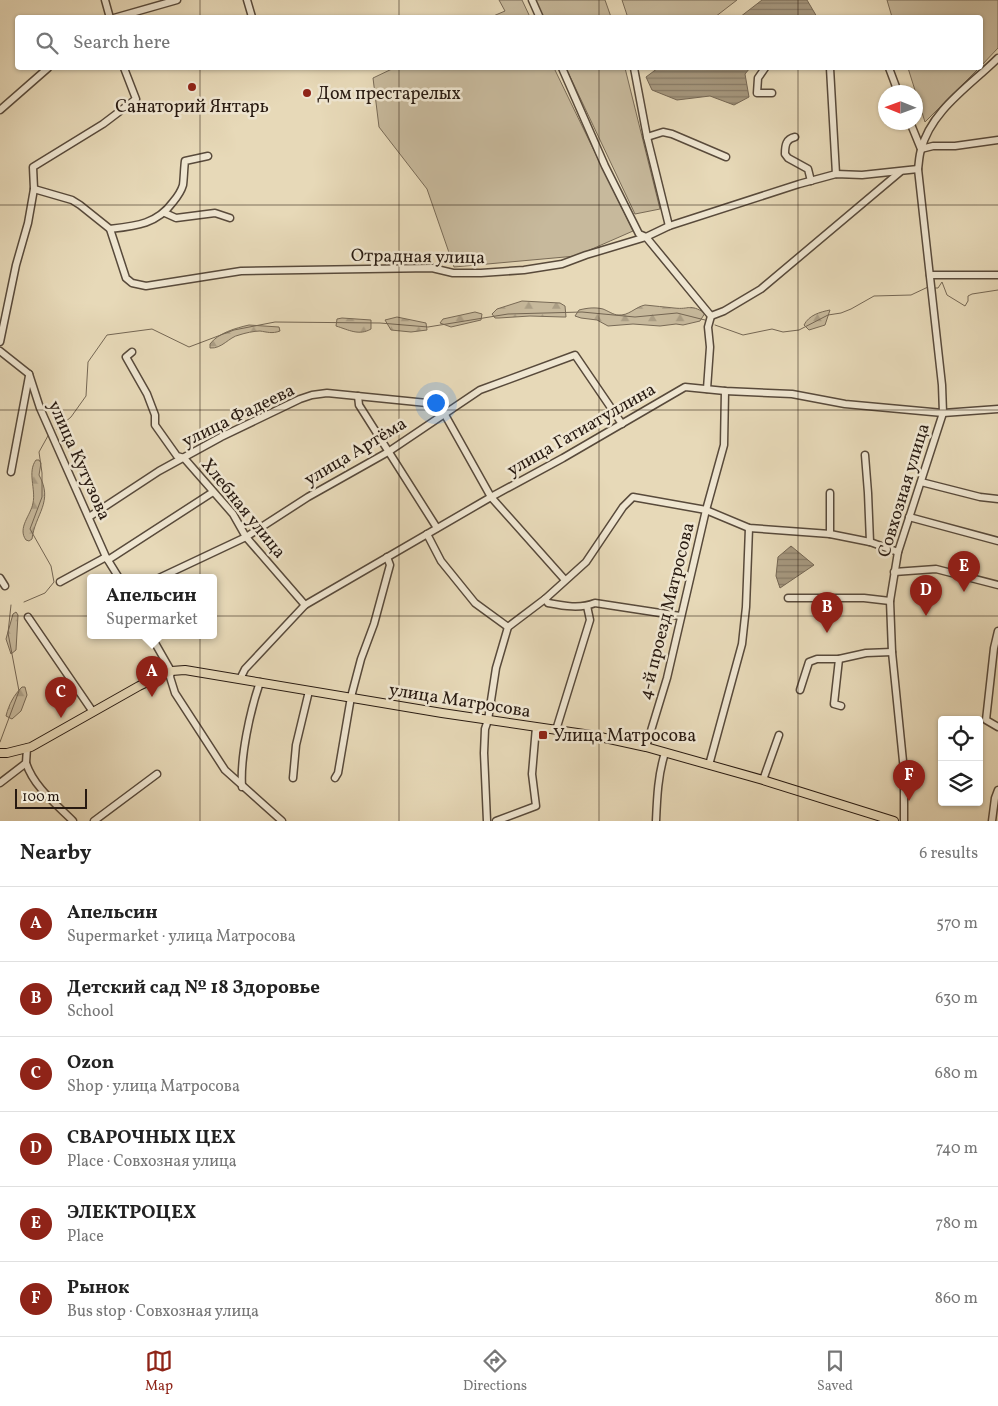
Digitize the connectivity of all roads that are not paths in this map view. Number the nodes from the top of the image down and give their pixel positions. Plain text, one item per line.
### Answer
1 (105, 0) edge
2 (177, 0) edge
3 (247, 0) edge
4 (532, 0) edge
5 (109, 15) edge
6 (124, 15) edge
7 (251, 15) edge
8 (539, 15) edge
9 (998, 58) edge
10 (46, 70) edge
11 (125, 70) edge
12 (563, 70) edge
13 (634, 70) edge
14 (764, 70) edge
15 (830, 70) edge
16 (890, 70) edge
17 (895, 85) edge
18 (772, 92) dead end
19 (0, 110) edge
20 (913, 130) edge
21 (647, 137) junction
22 (795, 138) dead end
23 (998, 140) edge
24 (921, 149) junction
25 (208, 156) dead end
26 (726, 157) dead end
27 (918, 169) junction
28 (900, 171) junction
29 (836, 174) junction
30 (811, 181) junction
31 (34, 189) junction
32 (165, 213) junction
33 (230, 218) dead end
34 (669, 226) junction
35 (110, 229) junction
36 (646, 237) junction
37 (998, 274) edge
38 (930, 275) junction
39 (711, 316) junction
40 (0, 342) edge
41 (0, 350) edge
42 (132, 352) dead end
43 (29, 374) junction
44 (707, 389) junction
45 (725, 391) junction
46 (358, 396) junction
47 (998, 409) edge
48 (444, 413) junction
49 (943, 413) junction
50 (622, 424) junction
51 (388, 452) junction
52 (864, 455) dead end
53 (184, 458) junction
54 (11, 472) dead end
55 (920, 482) junction
56 (213, 492) junction
57 (830, 493) dead end
58 (490, 497) junction
59 (998, 499) edge
60 (706, 510) junction
61 (89, 517) junction
62 (909, 517) junction
63 (438, 528) junction
64 (749, 528) junction
65 (427, 534) junction
66 (830, 534) junction
67 (246, 537) junction
68 (998, 541) edge
69 (870, 542) junction
70 (898, 552) junction
71 (387, 557) junction
72 (107, 558) junction
73 (894, 572) junction
74 (117, 574) edge
75 (167, 574) edge
76 (0, 578) edge
77 (565, 580) junction
78 (60, 582) dead end
79 (998, 585) edge
80 (5, 586) dead end
81 (788, 598) dead end
82 (545, 599) junction
83 (890, 602) junction
84 (305, 605) junction
85 (587, 606) junction
86 (680, 616) junction
87 (28, 617) dead end
88 (508, 627) junction
89 (998, 631) edge
90 (153, 639) edge
91 (892, 652) junction
92 (840, 659) junction
93 (171, 671) junction
94 (240, 679) junction
95 (260, 682) junction
96 (800, 690) dead end
97 (309, 691) junction
98 (350, 697) junction
99 (841, 706) dead end
100 (93, 712) junction
101 (488, 720) junction
102 (536, 727) junction
103 (998, 727) edge
104 (556, 730) junction
105 (779, 735) dead end
106 (29, 747) junction
107 (646, 748) junction
108 (665, 752) junction
109 (0, 753) edge
110 (26, 763) junction
111 (709, 765) junction
112 (157, 774) dead end
113 (293, 778) dead end
114 (335, 778) dead end
115 (763, 780) junction
116 (0, 783) edge
117 (242, 786) junction
118 (998, 790) edge
119 (73, 821) edge
120 (94, 821) edge
121 (282, 821) edge
122 (487, 821) edge
123 (496, 821) edge
124 (656, 821) edge
125 (894, 821) edge
126 (904, 821) edge
127 (992, 821) edge

1 - 5 street
2 - 6 street
3 - 7 street
4 - 8 street
9 - 24 street
10 - 19 street
11 - 31 street
12 - 36 street
13 - 21 street
14 - 18 street
15 - 29 street
16 - 17 street
20 - 24 street
21 - 26 street
21 - 34 street
22 - 30 street
23 - 24 street
24 - 27 street, Совхозная улица
25 - 32 street
27 - 28 street, Отрадная улица
27 - 38 street, Совхозная улица
28 - 29 street, Отрадная улица
28 - 39 street
29 - 30 street, Отрадная улица
30 - 34 street, Отрадная улица
31 - 35 street
31 - 40 street
32 - 33 street
32 - 35 street
34 - 36 street, Отрадная улица
35 - 36 street, Отрадная улица
36 - 39 street
37 - 38 street
38 - 49 street, Совхозная улица
39 - 44 street
41 - 43 street
42 - 53 street, Хлебная улица
43 - 54 street
43 - 61 street, улица Кутузова
44 - 45 street, улица Гатиатуллина
44 - 50 street, улица Гатиатуллина
45 - 49 street, улица Гатиатуллина
45 - 60 street, 4-й проезд Матросова
46 - 48 street, улица Фадеева
46 - 51 street
46 - 53 street, улица Фадеева
47 - 49 street, улица Гатиатуллина
48 - 50 street, улица Артёма
48 - 51 street, улица Артёма
48 - 58 street
49 - 55 street, Совхозная улица
50 - 58 street, улица Гатиатуллина
51 - 63 street
51 - 67 street, улица Артёма
52 - 69 street
53 - 56 street, Хлебная улица
53 - 61 street, улица Фадеева
55 - 59 street
55 - 62 street, Совхозная улица
56 - 67 street, Хлебная улица
56 - 72 street
57 - 66 street
58 - 63 street, улица Гатиатуллина
58 - 77 street
60 - 64 street, 4-й проезд Матросова
60 - 77 street, 4-й проезд Матросова
60 - 86 street, 4-й проезд Матросова
61 - 72 street, улица Кутузова
62 - 68 street
62 - 70 street, Совхозная улица
63 - 65 street, улица Гатиатуллина
64 - 66 street, 4-й проезд Матросова
64 - 111 street
65 - 71 street, улица Гатиатуллина
65 - 88 street
66 - 69 street, 4-й проезд Матросова
67 - 75 street, улица Артёма
67 - 84 street, Хлебная улица
69 - 70 street, 4-й проезд Матросова
70 - 73 street, Совхозная улица
71 - 84 street, улица Гатиатуллина
71 - 98 street
72 - 74 street, улица Кутузова
72 - 78 street
73 - 79 street
73 - 83 street, Совхозная улица
76 - 80 street
77 - 82 street, 4-й проезд Матросова
81 - 83 street
82 - 85 street
82 - 88 street, 4-й проезд Матросова
83 - 91 street, Совхозная улица
84 - 94 street, улица Гатиатуллина
85 - 86 street
85 - 104 street
86 - 107 street, 4-й проезд Матросова
87 - 100 street
88 - 101 street
89 - 103 street
90 - 93 street
91 - 92 street
91 - 126 street, Совхозная улица
92 - 96 street
92 - 99 street
93 - 94 main road, улица Матросова
93 - 100 main road, улица Матросова
93 - 117 street
94 - 95 main road, улица Матросова
95 - 97 main road, улица Матросова
95 - 117 street
97 - 98 main road, улица Матросова
97 - 113 street
98 - 101 main road, улица Матросова
98 - 114 street
100 - 106 main road, улица Матросова
101 - 102 main road, улица Матросова
101 - 122 street
102 - 104 main road, улица Матросова
102 - 123 street
104 - 107 main road, улица Матросова
105 - 115 street
106 - 109 main road, улица Матросова
106 - 110 street
107 - 108 main road, улица Матросова
108 - 111 main road, улица Матросова
108 - 124 street
110 - 116 street
110 - 119 street
111 - 115 main road, улица Матросова
112 - 120 street
115 - 125 main road, улица Матросова
117 - 121 street
118 - 127 street

